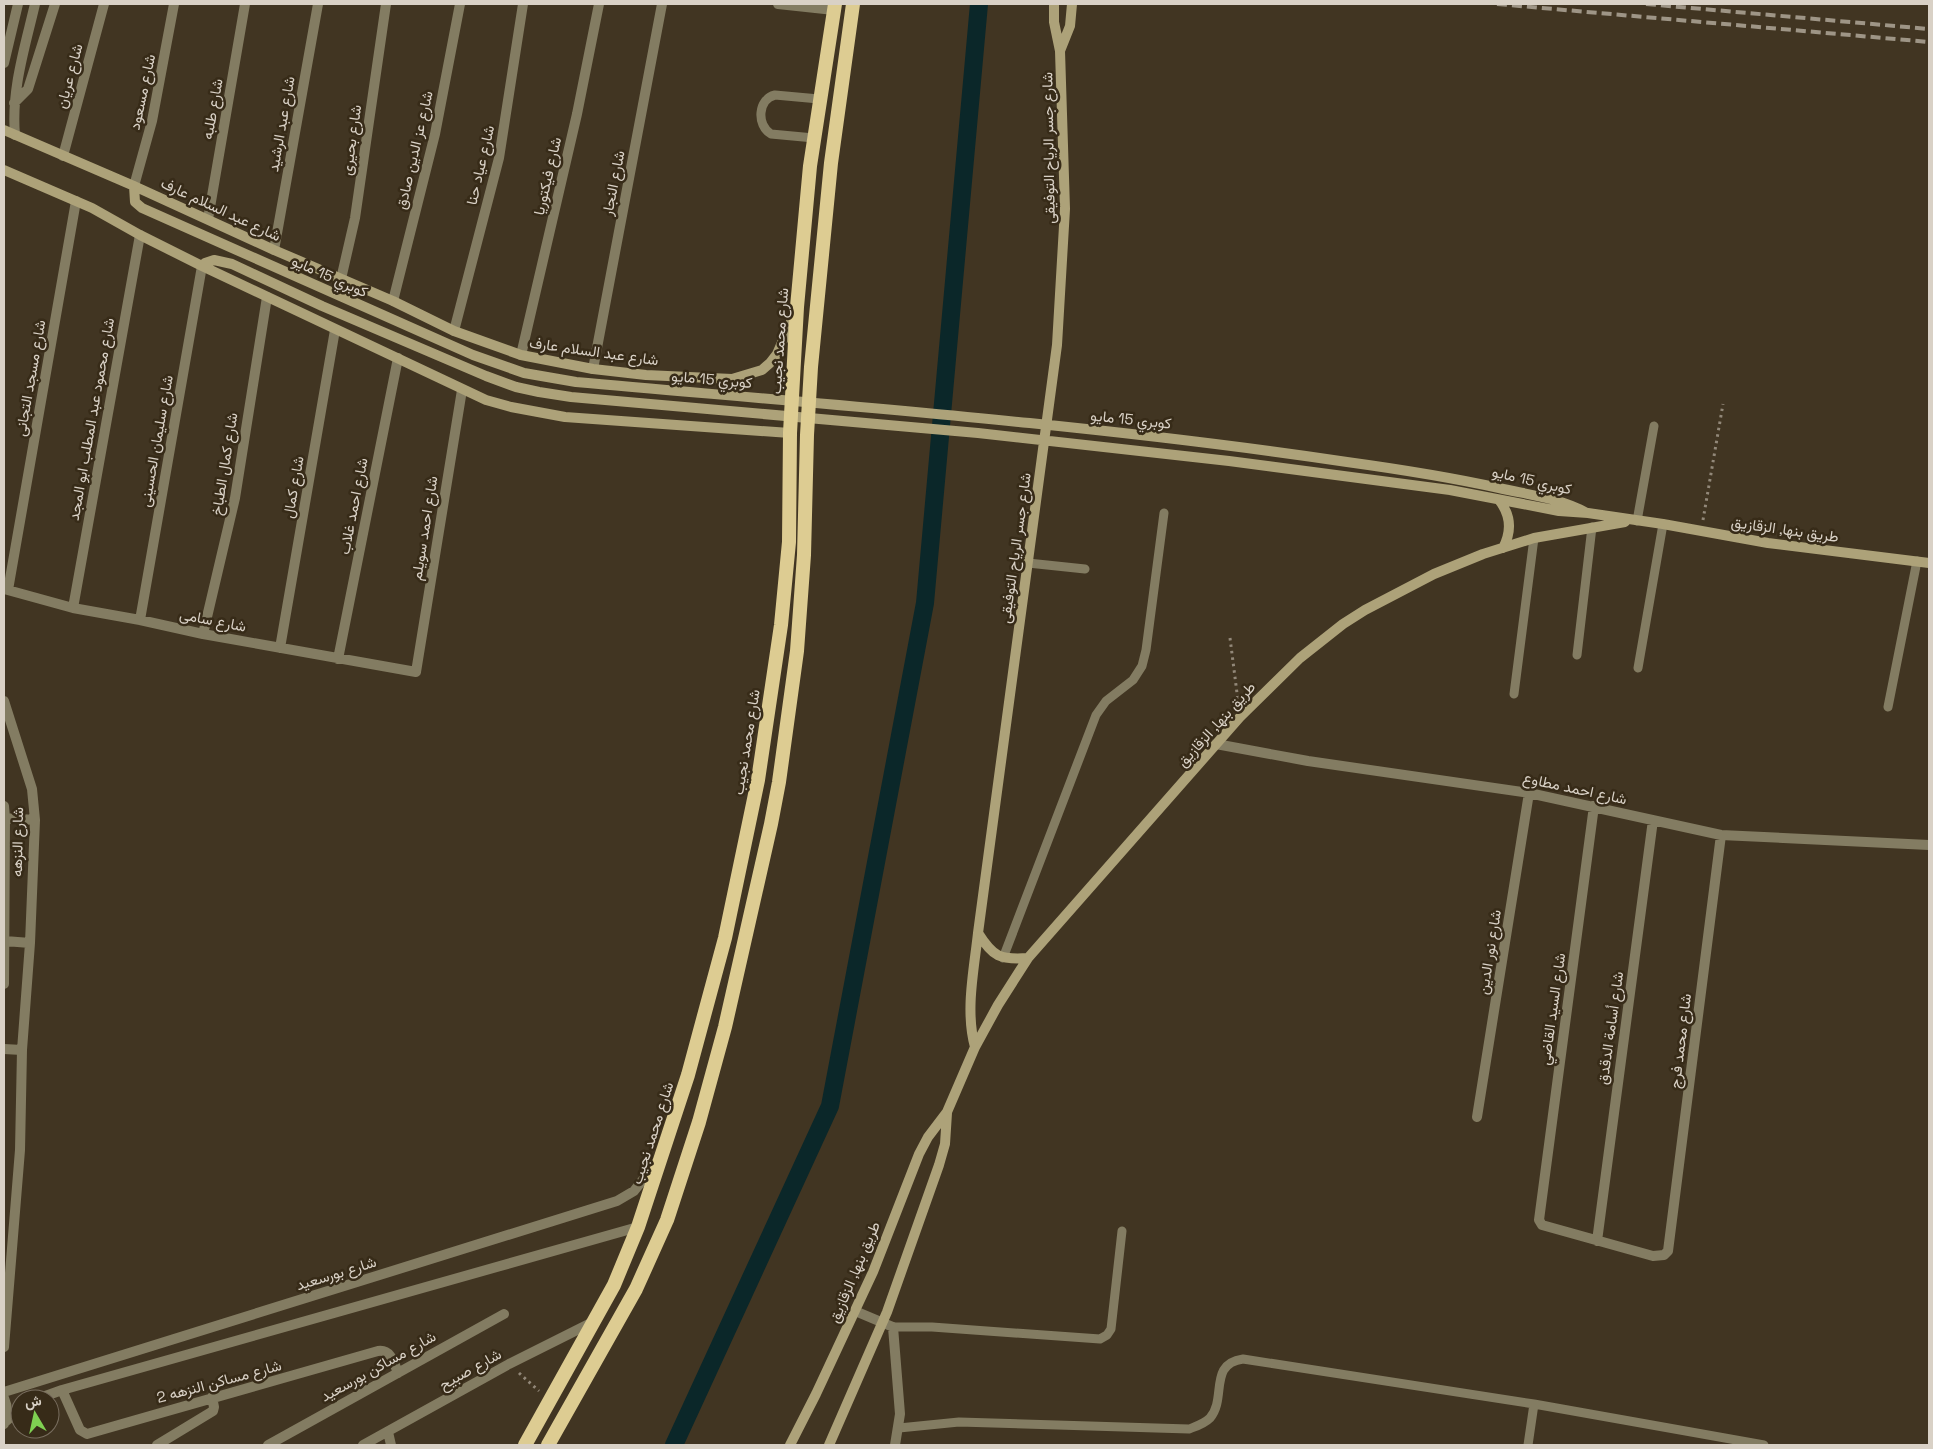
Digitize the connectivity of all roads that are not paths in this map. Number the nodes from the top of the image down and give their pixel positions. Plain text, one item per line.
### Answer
1 (18, 4) edge
2 (36, 4) edge
3 (55, 4) edge
4 (104, 4) edge
5 (174, 4) edge
6 (245, 4) edge
7 (318, 4) edge
8 (386, 4) edge
9 (460, 4) edge
10 (523, 4) edge
11 (599, 4) edge
12 (662, 4) edge
13 (778, 4) edge
14 (853, 4) edge
15 (1054, 4) edge
16 (1072, 4) edge
17 (834, 7) edge
18 (1060, 51) junction
19 (4, 63) edge
20 (819, 99) junction
21 (14, 103) junction
22 (4, 130) edge
23 (15, 135) junction
24 (814, 138) junction
25 (835, 140) junction
26 (63, 156) junction
27 (4, 170) edge
28 (134, 186) junction
29 (76, 201) junction
30 (208, 219) junction
31 (140, 235) junction
32 (274, 250) junction
33 (202, 266) junction
34 (341, 279) junction
35 (267, 297) junction
36 (393, 301) junction
37 (797, 307) junction
38 (336, 330) junction
39 (454, 331) junction
40 (522, 355) junction
41 (398, 358) junction
42 (593, 369) junction
43 (462, 390) junction
44 (1654, 426) dead end
45 (790, 433) junction
46 (1499, 500) junction
47 (1164, 513) dead end
48 (1588, 513) junction
49 (1637, 521) junction
50 (1663, 524) junction
51 (1592, 527) junction
52 (1534, 538) junction
53 (1503, 548) junction
54 (1917, 561) junction
55 (1028, 563) junction
56 (1929, 563) edge
57 (1085, 569) dead end
58 (6, 590) edge
59 (72, 608) junction
60 (140, 620) junction
61 (203, 634) junction
62 (280, 648) junction
63 (1577, 655) dead end
64 (338, 659) junction
65 (1638, 668) dead end
66 (417, 671) joint
67 (1514, 694) dead end
68 (4, 701) edge
69 (1888, 708) dead end
70 (1216, 744) junction
71 (758, 780) junction
72 (779, 782) junction
73 (1529, 793) junction
74 (4, 806) edge
75 (1594, 806) junction
76 (750, 816) junction
77 (5, 818) edge
78 (34, 820) junction
79 (1653, 820) junction
80 (771, 824) junction
81 (1721, 834) junction
82 (1929, 845) edge
83 (978, 933) junction
84 (5, 941) junction
85 (30, 943) junction
86 (1004, 958) junction
87 (1028, 958) junction
88 (4, 984) edge
89 (975, 1047) junction
90 (4, 1049) edge
91 (22, 1050) junction
92 (947, 1112) junction
93 (1477, 1117) dead end
94 (660, 1157) junction
95 (638, 1226) junction
96 (1122, 1231) dead end
97 (1597, 1241) junction
98 (855, 1311) junction
99 (504, 1314) dead end
100 (594, 1322) junction
101 (883, 1322) junction
102 (893, 1327) junction
103 (4, 1347) edge
104 (398, 1373) junction
105 (62, 1390) joint
106 (4, 1392) edge
107 (212, 1397) junction
108 (4, 1398) edge
109 (1534, 1404) junction
110 (4, 1423) edge
111 (899, 1428) junction
112 (388, 1432) junction
113 (157, 1445) edge
114 (268, 1445) edge
115 (363, 1445) edge
116 (391, 1445) edge
117 (525, 1445) edge
118 (548, 1445) edge
119 (790, 1445) edge
120 (829, 1445) edge
121 (895, 1445) edge
122 (1528, 1445) edge
123 (1764, 1445) edge

1 - 19 street
2 - 21 street
3 - 21 street
4 - 26 street, شارع عريان
5 - 28 street, شارع مسعود
6 - 30 street, شارع طلبه
7 - 32 street, شارع عبد الرشيد
8 - 34 street, شارع بحيرى
9 - 36 street, شارع عز الدين صادق
10 - 39 street, شارع عياد حنا
11 - 40 street, شارع فيكتوريا
12 - 42 street, شارع النجار
13 - 17 street
14 - 25 highway
15 - 18 main road, شارع جسر الرياح التوفيقى
16 - 18 main road, شارع جسر الرياح التوفيقى
17 - 20 highway, شارع محمد نجيب
18 - 55 main road, شارع جسر الرياح التوفيقى
20 - 24 highway, شارع محمد نجيب
20 - 24 lane
21 - 23 street
22 - 23 main road, شارع عبد السلام عارف
23 - 26 main road, شارع عبد السلام عارف
24 - 25 highway
24 - 37 highway, شارع محمد نجيب
25 - 72 highway
26 - 28 main road, شارع عبد السلام عارف
27 - 29 main road
28 - 30 main road, شارع عبد السلام عارف
28 - 48 main road, كوبري 15 مايو
29 - 31 main road
29 - 58 street, شارع مسجد التجانى
30 - 32 main road, شارع عبد السلام عارف
31 - 33 main road
31 - 59 street, شارع محمود عبد المطلب ابو المجد
32 - 34 main road, شارع عبد السلام عارف
33 - 35 main road
33 - 46 main road, كوبري 15 مايو
33 - 60 street, شارع سليمان الحسينى
34 - 36 main road, شارع عبد السلام عارف
35 - 38 main road
35 - 61 street, شارع كمال الطباخ
36 - 39 main road, شارع عبد السلام عارف
37 - 42 main road, شارع عبد السلام عارف
37 - 45 highway, شارع محمد نجيب
38 - 41 main road
38 - 62 street, شارع كمال
39 - 40 main road, شارع عبد السلام عارف
40 - 42 main road, شارع عبد السلام عارف
41 - 43 main road
41 - 64 street, شارع احمد غلاب
43 - 45 main road
43 - 66 street, شارع احمد سويلم
44 - 49 lane
45 - 71 highway, شارع محمد نجيب
46 - 48 main road, كوبري 15 مايو
46 - 53 main road
47 - 86 lane
48 - 49 main road, طريق بنها, الزقازيق
49 - 50 main road, طريق بنها, الزقازيق
49 - 51 main road, طريق بنها, الزقازيق
50 - 54 main road, طريق بنها, الزقازيق
50 - 65 lane
51 - 52 main road, طريق بنها, الزقازيق
51 - 63 lane
52 - 53 main road, طريق بنها, الزقازيق
52 - 67 lane
53 - 70 main road, طريق بنها, الزقازيق
54 - 56 main road, طريق بنها, الزقازيق
54 - 69 lane
55 - 57 lane
55 - 83 main road, شارع جسر الرياح التوفيقى
58 - 59 street, شارع سامى
59 - 60 street, شارع سامى
60 - 61 street, شارع سامى
61 - 62 street, شارع سامى
62 - 64 street, شارع سامى
64 - 66 street, شارع سامى
68 - 78 street, شارع النزهه
70 - 73 street, شارع احمد مطاوع
70 - 87 main road, طريق بنها, الزقازيق
71 - 72 highway
71 - 76 highway, شارع محمد نجيب
72 - 80 highway
73 - 75 street, شارع احمد مطاوع
73 - 93 street, شارع نور الدين
74 - 77 street, شارع النزهه
75 - 79 street, شارع احمد مطاوع
75 - 97 street, شارع السيد القاضي
76 - 80 highway
76 - 94 highway, شارع محمد نجيب
77 - 78 street
77 - 84 street, شارع النزهه
78 - 85 street, شارع النزهه
79 - 81 street, شارع احمد مطاوع
79 - 97 street, شارع أسامة الدقدق
80 - 118 highway
81 - 82 street, شارع احمد مطاوع
81 - 97 street, شارع محمد فرج
83 - 86 main road
83 - 89 main road, شارع جسر الرياح التوفيقى
84 - 85 street
84 - 88 street, شارع النزهه
85 - 91 street, شارع النزهه
86 - 87 main road
87 - 89 main road, طريق بنها, الزقازيق
89 - 92 main road, طريق بنها, الزقازيق
90 - 91 street
91 - 103 street, شارع النزهه
92 - 98 main road, طريق بنها, الزقازيق
92 - 101 main road, طريق بنها, الزقازيق
94 - 95 highway, شارع محمد نجيب
94 - 106 street, شارع بورسعيد
95 - 100 highway, شارع محمد نجيب
95 - 105 street
96 - 102 lane
98 - 101 street
98 - 119 main road, طريق بنها, الزقازيق
99 - 104 street, شارع مساكن بورسعيد
100 - 112 street, شارع صبيح
100 - 117 highway, شارع محمد نجيب
101 - 102 street
101 - 120 main road, طريق بنها, الزقازيق
102 - 111 street
104 - 107 street, شارع مساكن النزهه 2
104 - 114 street, شارع مساكن بورسعيد
105 - 107 street, شارع مساكن النزهه 2
107 - 113 street
108 - 110 street
109 - 111 lane
109 - 122 lane
109 - 123 lane
111 - 121 street
112 - 115 street, شارع صبيح
112 - 116 street

